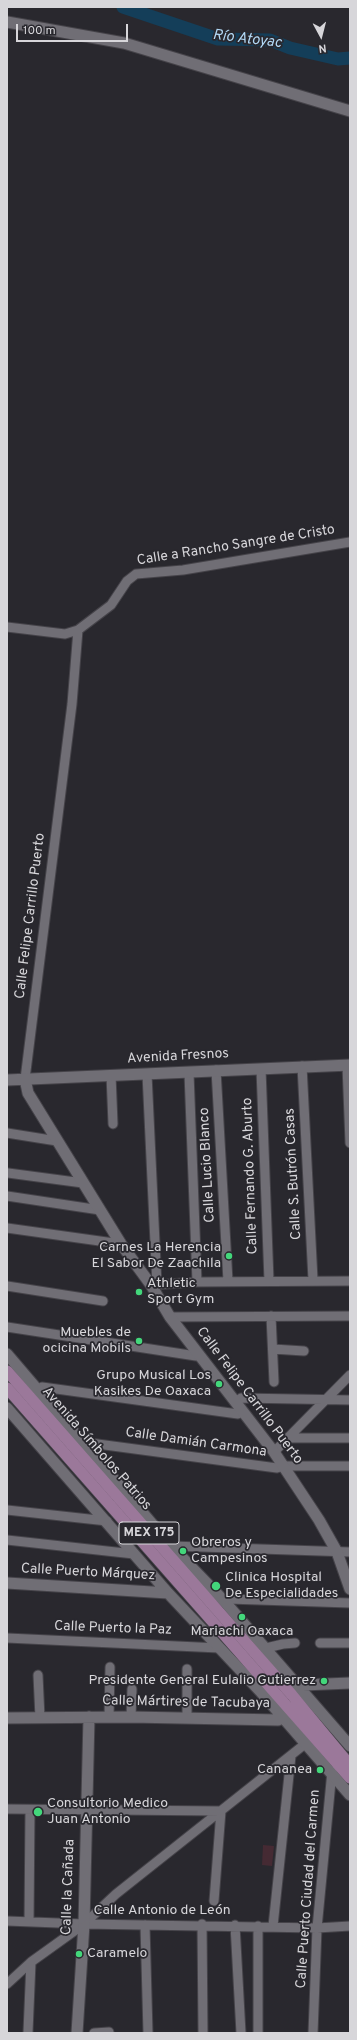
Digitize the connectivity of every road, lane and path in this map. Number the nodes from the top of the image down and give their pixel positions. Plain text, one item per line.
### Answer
1 (7, 22) edge
2 (350, 111) edge
3 (350, 542) edge
4 (7, 627) edge
5 (78, 630) junction
6 (349, 1065) edge
7 (302, 1066) junction
8 (261, 1069) junction
9 (216, 1070) junction
10 (189, 1073) junction
11 (148, 1074) junction
12 (111, 1075) junction
13 (7, 1080) edge
14 (25, 1080) junction
15 (113, 1124) dead end
16 (7, 1133) edge
17 (57, 1141) junction
18 (350, 1143) edge
19 (8, 1173) edge
20 (83, 1183) junction
21 (7, 1196) edge
22 (100, 1210) junction
23 (7, 1228) edge
24 (121, 1244) junction
25 (313, 1280) junction
26 (228, 1281) junction
27 (350, 1281) edge
28 (197, 1282) junction
29 (270, 1282) junction
30 (154, 1285) junction
31 (7, 1286) edge
32 (103, 1302) dead end
33 (170, 1316) junction
34 (272, 1316) junction
35 (350, 1316) edge
36 (7, 1327) edge
37 (273, 1349) junction
38 (304, 1351) dead end
39 (7, 1354) edge
40 (199, 1354) junction
41 (7, 1371) edge
42 (350, 1375) edge
43 (274, 1382) dead end
44 (7, 1388) edge
45 (39, 1390) junction
46 (324, 1400) junction
47 (350, 1400) edge
48 (236, 1402) junction
49 (7, 1408) edge
50 (243, 1411) junction
51 (286, 1438) junction
52 (350, 1438) edge
53 (87, 1446) junction
54 (274, 1452) junction
55 (284, 1466) junction
56 (350, 1466) edge
57 (7, 1510) edge
58 (107, 1521) junction
59 (7, 1540) edge
60 (171, 1546) junction
61 (337, 1552) junction
62 (350, 1552) edge
63 (134, 1554) junction
64 (7, 1583) edge
65 (350, 1589) edge
66 (168, 1593) junction
67 (225, 1602) junction
68 (350, 1603) edge
69 (7, 1638) edge
70 (350, 1643) edge
71 (294, 1644) dead end
72 (320, 1644) dead end
73 (219, 1648) junction
74 (266, 1648) junction
75 (110, 1667) dead end
76 (187, 1669) dead end
77 (38, 1675) dead end
78 (268, 1683) junction
79 (350, 1683) edge
80 (132, 1689) dead end
81 (260, 1691) junction
82 (296, 1692) junction
83 (291, 1709) junction
84 (89, 1717) junction
85 (109, 1717) junction
86 (131, 1717) junction
87 (282, 1717) junction
88 (7, 1718) edge
89 (40, 1718) junction
90 (186, 1718) junction
91 (305, 1744) junction
92 (350, 1746) edge
93 (335, 1747) junction
94 (291, 1756) junction
95 (334, 1759) junction
96 (350, 1765) edge
97 (332, 1775) junction
98 (350, 1778) edge
99 (350, 1795) edge
100 (7, 1809) edge
101 (86, 1809) junction
102 (30, 1810) junction
103 (221, 1811) junction
104 (214, 1901) dead end
105 (7, 1921) edge
106 (29, 1921) junction
107 (84, 1924) junction
108 (145, 1924) junction
109 (202, 1924) junction
110 (235, 1925) junction
111 (258, 1926) junction
112 (273, 1926) junction
113 (350, 1926) edge
114 (317, 1928) junction
115 (30, 1962) junction
116 (7, 1984) edge
117 (28, 2032) dead end
118 (109, 2032) edge
119 (77, 2033) edge
120 (94, 2033) edge
121 (148, 2033) edge
122 (203, 2033) edge
123 (241, 2033) edge
124 (258, 2033) edge
125 (313, 2033) edge

1 - 2 street
3 - 5 street, Calle a Rancho Sangre de Cristo
4 - 5 street, Calle a Rancho Sangre de Cristo
5 - 14 street, Calle Felipe Carrillo Puerto
6 - 7 street, Avenida Fresnos
6 - 18 street
7 - 8 street, Avenida Fresnos
7 - 25 street, Calle S. Butrón Casas
8 - 9 street, Avenida Fresnos
8 - 29 street, Calle Fernando G. Aburto
9 - 10 street, Avenida Fresnos
9 - 26 street, Calle Lucio Blanco
10 - 11 street, Avenida Fresnos
10 - 28 street
11 - 12 street, Avenida Fresnos
11 - 30 street
12 - 14 street, Avenida Fresnos
12 - 15 street
13 - 14 street, Avenida Fresnos
14 - 17 street, Calle Felipe Carrillo Puerto
16 - 17 street
17 - 20 street, Calle Felipe Carrillo Puerto
19 - 20 street
20 - 22 street, Calle Felipe Carrillo Puerto
21 - 22 street
22 - 24 street, Calle Felipe Carrillo Puerto
23 - 24 street
24 - 30 street, Calle Felipe Carrillo Puerto
25 - 27 street
25 - 29 street
26 - 28 street
26 - 29 street
28 - 30 street
30 - 33 street, Calle Felipe Carrillo Puerto
31 - 32 street
33 - 34 street
33 - 40 street, Calle Felipe Carrillo Puerto
34 - 35 street
34 - 37 street
36 - 40 street
37 - 38 street
37 - 43 street
39 - 45 street, Avenida Símbolos Patrios
40 - 48 street, Calle Felipe Carrillo Puerto
41 - 82 main road, Avenida Símbolos Patrios / MEX 175
42 - 46 street
44 - 78 main road, Avenida Símbolos Patrios / MEX 175
45 - 50 street
45 - 53 street, Avenida Símbolos Patrios
46 - 47 street
46 - 48 street
46 - 51 street
48 - 50 street, Calle Felipe Carrillo Puerto
49 - 58 street
50 - 54 street, Calle Felipe Carrillo Puerto
51 - 52 street
51 - 54 street
53 - 55 street, Calle Damián Carmona
53 - 60 street, Avenida Símbolos Patrios
54 - 55 street, Calle Felipe Carrillo Puerto
55 - 56 street, Calle Damián Carmona
55 - 61 street, Calle Felipe Carrillo Puerto
57 - 58 street
58 - 63 street
59 - 63 street
60 - 61 street
60 - 67 street, Avenida Símbolos Patrios
61 - 62 street
61 - 65 street, Calle Felipe Carrillo Puerto
63 - 66 street
64 - 66 street, Calle Puerto Márquez
66 - 73 street
67 - 68 street
67 - 74 street, Avenida Símbolos Patrios
69 - 73 street, Calle Puerto la Paz
70 - 72 street
71 - 74 street
73 - 81 street
74 - 82 street, Avenida Símbolos Patrios
75 - 85 street
76 - 90 street
77 - 89 street
78 - 81 street
78 - 83 main road, Avenida Símbolos Patrios / MEX 175
79 - 82 street
80 - 86 street
81 - 87 street
82 - 83 street
82 - 92 street, Avenida Símbolos Patrios
82 - 93 main road, Avenida Símbolos Patrios / MEX 175
83 - 87 street
83 - 95 main road, Avenida Símbolos Patrios / MEX 175
84 - 85 street, Calle Mártires de Tacubaya
84 - 89 street, Calle Mártires de Tacubaya
84 - 101 street, Calle la Cañada
85 - 86 street, Calle Mártires de Tacubaya
86 - 90 street, Calle Mártires de Tacubaya
87 - 90 street, Calle Mártires de Tacubaya
87 - 91 street
88 - 89 street, Calle Mártires de Tacubaya
91 - 94 street
91 - 97 street
93 - 95 street, Calle Puerto Ciudad del Carmen
93 - 96 main road, Avenida Símbolos Patrios / MEX 175
94 - 103 street
94 - 112 street
95 - 97 street, Calle Puerto Ciudad del Carmen
95 - 98 main road, Avenida Símbolos Patrios / MEX 175
97 - 99 street
97 - 114 street, Calle Puerto Ciudad del Carmen
100 - 102 street
101 - 102 street
101 - 103 street
101 - 107 street, Calle la Cañada
102 - 106 street
103 - 104 street
103 - 107 street
105 - 106 street, Calle Antonio de León
106 - 107 street, Calle Antonio de León
107 - 108 street, Calle Antonio de León
107 - 115 street
107 - 119 street, Calle la Cañada
108 - 109 street, Calle Antonio de León
108 - 121 street
109 - 110 street, Calle Antonio de León
109 - 122 street
110 - 111 street, Calle Antonio de León
110 - 123 street
111 - 112 street, Calle Antonio de León
111 - 124 street
112 - 114 street, Calle Antonio de León
113 - 114 street, Calle Antonio de León
114 - 125 street, Calle Puerto Ciudad del Carmen
115 - 116 street
115 - 117 street
118 - 120 street

